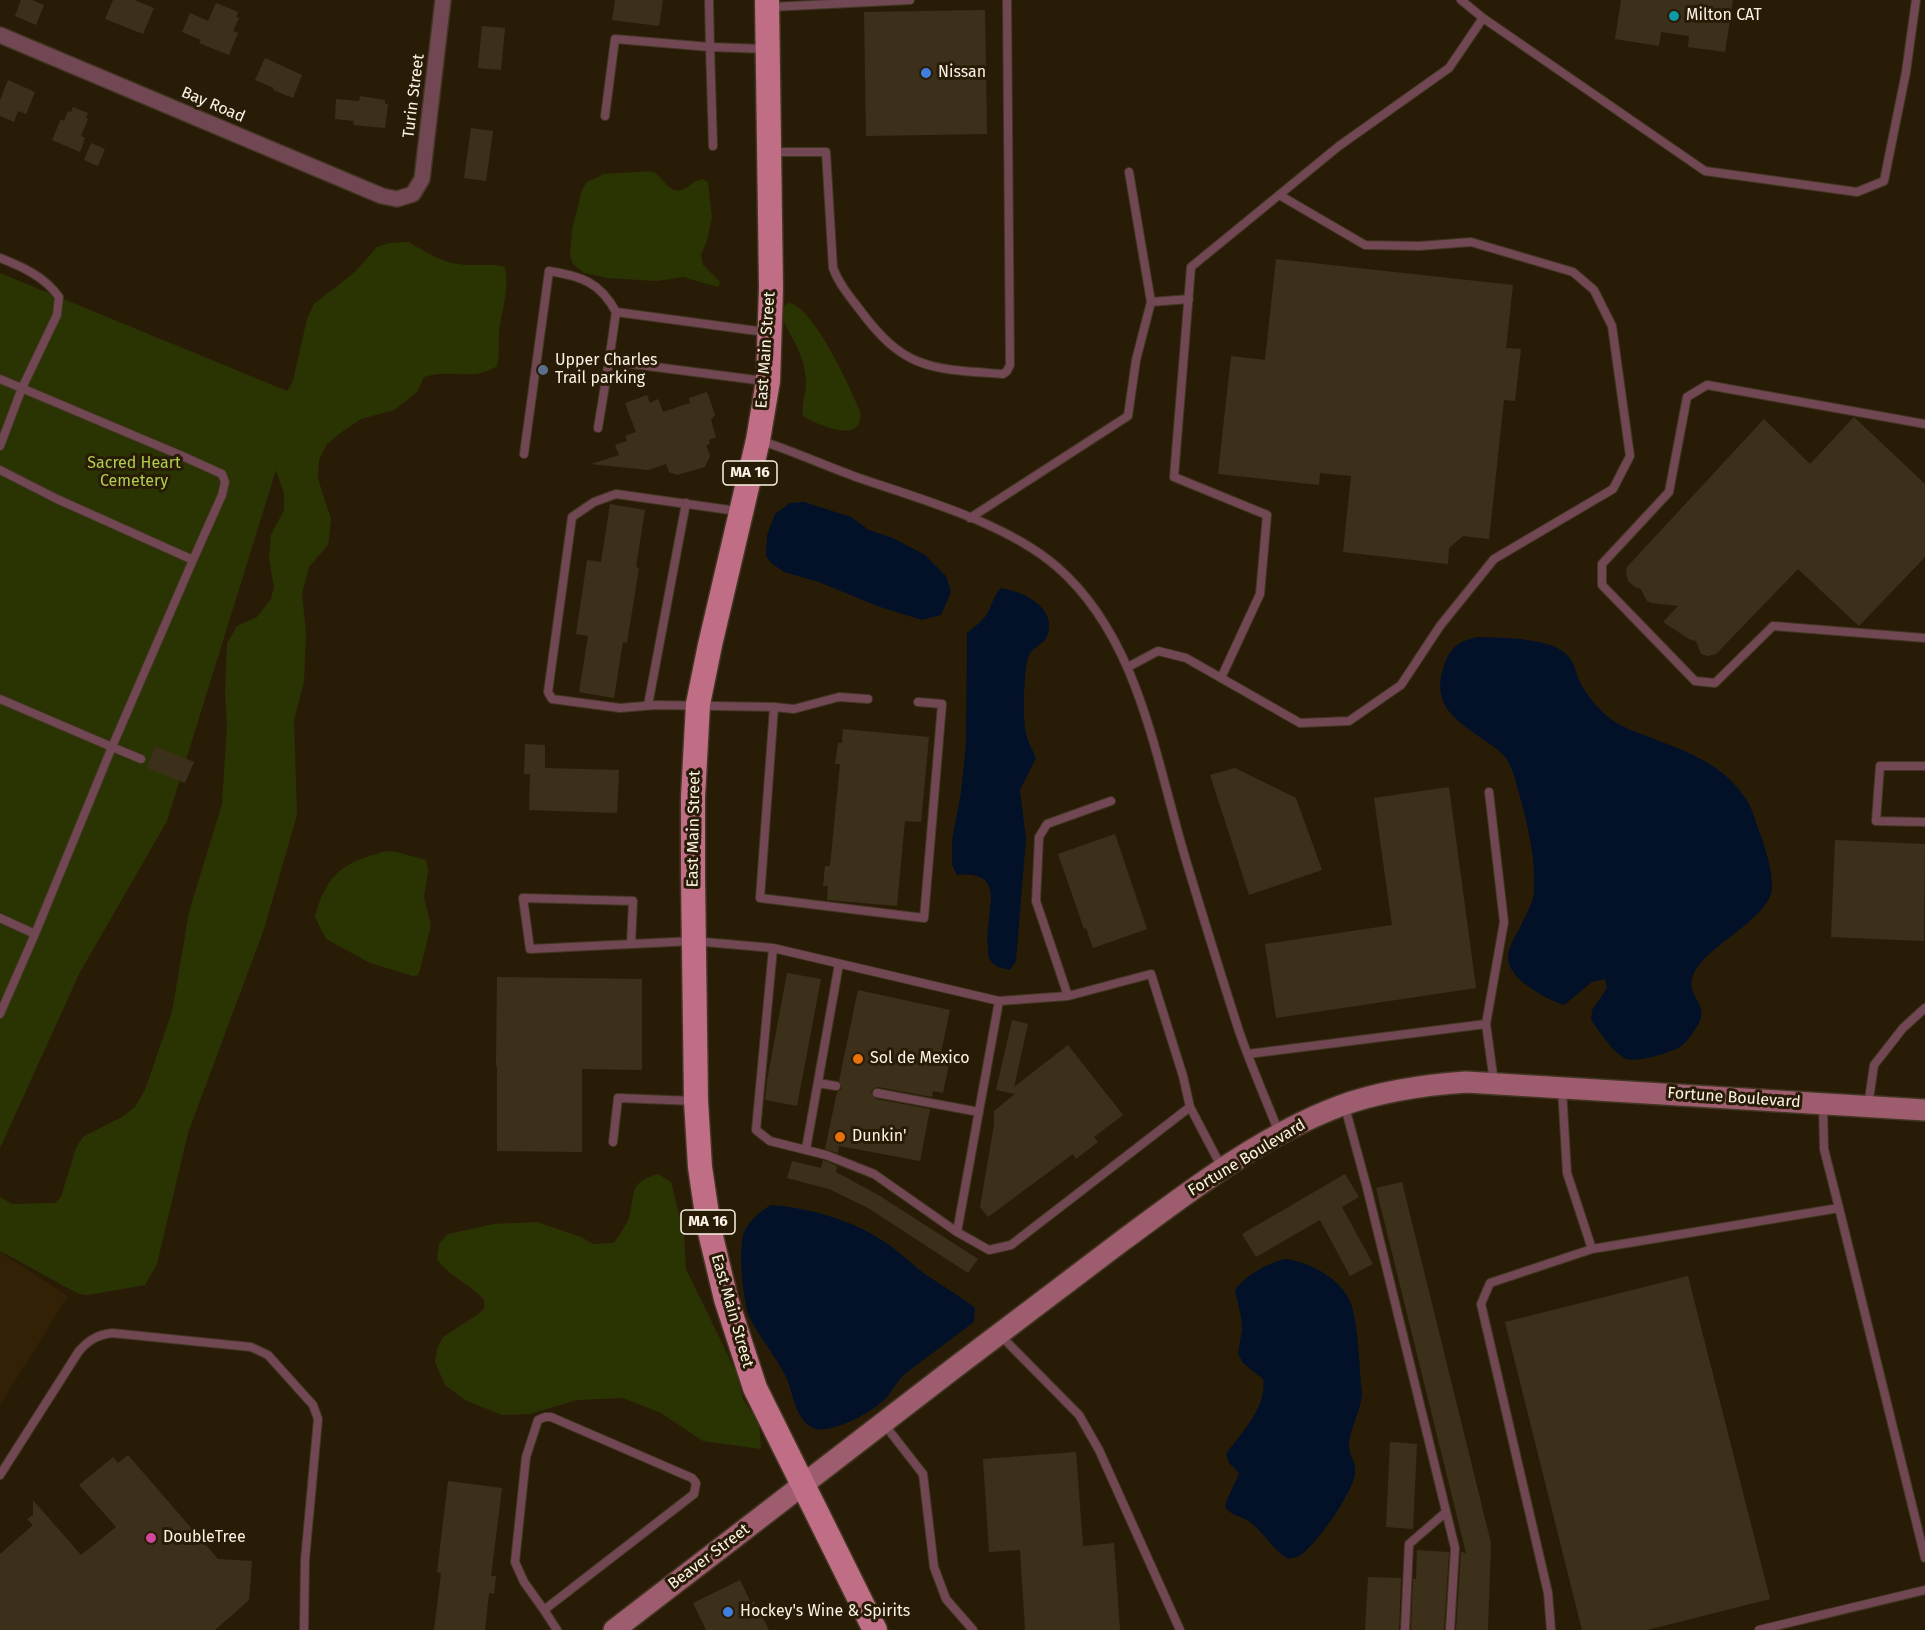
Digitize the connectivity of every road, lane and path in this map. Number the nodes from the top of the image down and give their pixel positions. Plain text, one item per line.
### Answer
1 (443, 0) edge
2 (709, 0) edge
3 (910, 0) edge
4 (1007, 0) edge
5 (1461, 0) edge
6 (1916, 0) edge
7 (767, 3) edge
8 (1483, 18) junction
9 (0, 35) edge
10 (710, 47) junction
11 (767, 49) junction
12 (605, 116) dead end
13 (714, 146) dead end
14 (768, 152) junction
15 (1129, 172) dead end
16 (413, 194) joint
17 (1281, 196) junction
18 (0, 258) edge
19 (1189, 299) junction
20 (1151, 302) junction
21 (616, 312) junction
22 (770, 333) junction
23 (609, 362) junction
24 (0, 379) edge
25 (768, 381) junction
26 (22, 388) junction
27 (1925, 424) edge
28 (598, 428) dead end
29 (758, 440) junction
30 (0, 446) edge
31 (524, 454) dead end
32 (0, 470) edge
33 (686, 503) junction
34 (741, 512) junction
35 (970, 518) junction
36 (193, 560) junction
37 (1925, 638) edge
38 (1128, 667) junction
39 (1221, 678) junction
40 (0, 699) edge
41 (868, 699) dead end
42 (918, 702) dead end
43 (698, 704) junction
44 (648, 705) junction
45 (774, 706) junction
46 (112, 747) junction
47 (141, 759) dead end
48 (1925, 766) edge
49 (1489, 792) dead end
50 (1111, 801) dead end
51 (1925, 822) edge
52 (0, 918) edge
53 (35, 934) junction
54 (693, 941) junction
55 (631, 944) junction
56 (772, 948) junction
57 (839, 964) junction
58 (1068, 996) junction
59 (999, 1001) junction
60 (1925, 1008) edge
61 (0, 1014) edge
62 (1486, 1024) junction
63 (1248, 1054) junction
64 (818, 1083) junction
65 (1495, 1083) junction
66 (836, 1086) dead end
67 (1562, 1087) junction
68 (877, 1094) dead end
69 (696, 1101) junction
70 (1823, 1104) junction
71 (1345, 1105) junction
72 (1190, 1107) junction
73 (1868, 1107) junction
74 (1925, 1110) edge
75 (979, 1112) junction
76 (1280, 1135) junction
77 (613, 1143) dead end
78 (806, 1149) junction
79 (1223, 1169) junction
80 (1839, 1208) junction
81 (957, 1232) junction
82 (1592, 1250) junction
83 (999, 1334) junction
84 (883, 1423) junction
85 (0, 1474) edge
86 (804, 1485) junction
87 (1446, 1512) junction
88 (1925, 1558) edge
89 (1925, 1590) edge
90 (544, 1610) junction
91 (304, 1630) edge
92 (557, 1630) edge
93 (614, 1630) edge
94 (875, 1630) edge
95 (973, 1630) edge
96 (1180, 1630) edge
97 (1405, 1630) edge
98 (1450, 1630) edge
99 (1551, 1630) edge
100 (1759, 1630) edge

1 - 16 street, Turin Street
2 - 10 lane
3 - 7 lane
4 - 14 lane
5 - 8 lane
6 - 8 lane
7 - 11 main road, East Main Street / MA 16
8 - 17 lane
9 - 16 street, Bay Road
10 - 11 lane
10 - 12 lane
10 - 13 lane
11 - 14 main road, East Main Street / MA 16
14 - 22 main road, East Main Street / MA 16
15 - 20 lane
17 - 19 lane
17 - 39 lane
18 - 26 lane
19 - 20 lane
19 - 39 lane
20 - 35 lane
21 - 22 lane
21 - 23 lane
21 - 31 lane
22 - 25 main road, East Main Street / MA 16
23 - 25 lane
23 - 28 lane
24 - 26 lane
25 - 29 main road, East Main Street / MA 16
26 - 30 lane
26 - 36 lane
27 - 37 lane
29 - 34 main road, East Main Street / MA 16
29 - 35 lane
32 - 36 lane
33 - 34 lane
33 - 44 lane
33 - 44 lane
34 - 43 main road, East Main Street / MA 16
35 - 38 lane
36 - 46 lane
38 - 39 lane
38 - 63 lane
40 - 46 lane
41 - 45 lane
42 - 45 lane
43 - 44 lane
43 - 45 lane
43 - 54 main road, East Main Street / MA 16
46 - 47 lane
46 - 53 lane
48 - 51 lane
49 - 62 lane
50 - 58 lane
52 - 53 lane
53 - 61 lane
54 - 55 lane
54 - 56 lane
54 - 69 main road, East Main Street / MA 16
55 - 55 lane
56 - 57 lane
56 - 78 lane
57 - 59 lane
57 - 64 lane
58 - 59 lane
58 - 72 lane
59 - 75 lane
60 - 73 lane
62 - 63 lane
62 - 65 lane
63 - 76 lane
64 - 66 lane
64 - 78 lane
65 - 67 main road, Fortune Boulevard
65 - 71 main road, Fortune Boulevard
67 - 70 main road, Fortune Boulevard
67 - 82 lane
68 - 75 lane
69 - 77 lane
69 - 86 main road, East Main Street / MA 16
70 - 73 main road, Fortune Boulevard
70 - 80 lane
71 - 76 main road, Fortune Boulevard
71 - 87 lane
72 - 79 lane
72 - 81 lane
73 - 74 main road, Fortune Boulevard
75 - 81 lane
76 - 79 main road, Fortune Boulevard
78 - 81 lane
79 - 83 main road, Fortune Boulevard
80 - 82 lane
80 - 88 lane
82 - 99 lane
83 - 84 main road, Fortune Boulevard
83 - 96 lane
84 - 86 main road, Fortune Boulevard
84 - 95 lane
85 - 91 lane
86 - 93 main road, Beaver Street
86 - 94 main road, East Main Street / MA 16
87 - 97 lane
87 - 98 lane
89 - 100 lane
90 - 90 lane
90 - 92 lane

